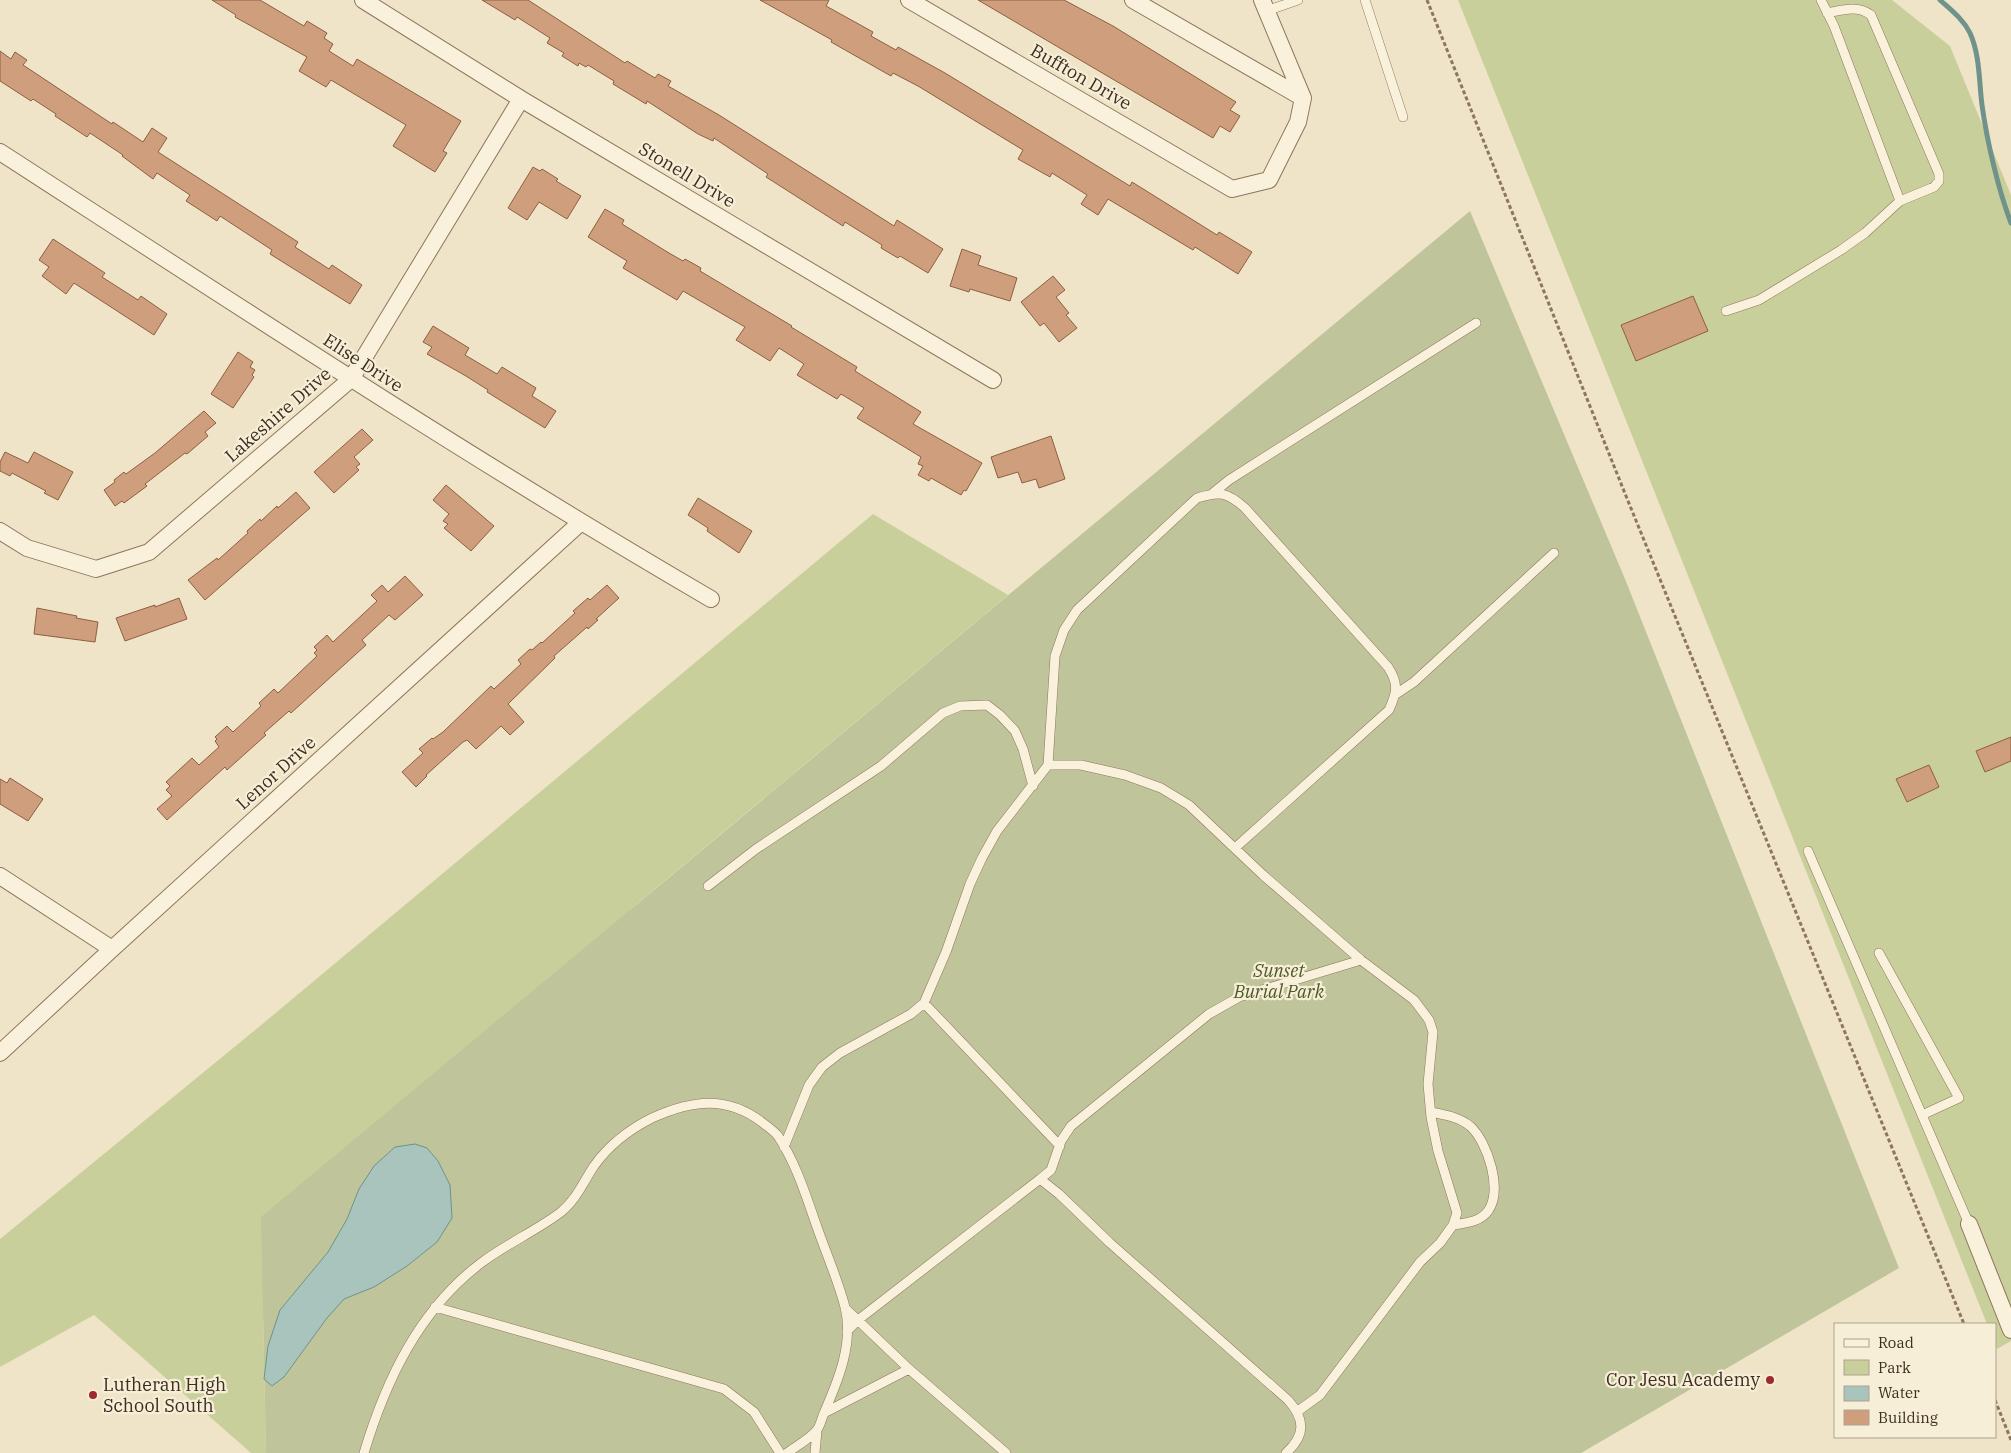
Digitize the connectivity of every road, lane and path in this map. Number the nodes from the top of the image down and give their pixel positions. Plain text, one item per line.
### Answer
1 (362, 0) edge
2 (910, 0) edge
3 (1133, 0) edge
4 (1298, 0) edge
5 (1365, 0) edge
6 (1427, 0) edge
7 (1820, 0) edge
8 (1264, 6) edge
9 (1827, 13) junction
10 (1303, 98) junction
11 (521, 99) junction
12 (1403, 117) dead end
13 (0, 152) edge
14 (1900, 201) junction
15 (1726, 311) dead end
16 (1476, 323) dead end
17 (351, 379) junction
18 (993, 380) dead end
19 (1213, 493) junction
20 (580, 523) junction
21 (0, 530) edge
22 (1554, 553) dead end
23 (710, 599) dead end
24 (1396, 694) junction
25 (1048, 765) junction
26 (1033, 786) junction
27 (1235, 848) junction
28 (1808, 851) dead end
29 (0, 876) edge
30 (708, 886) dead end
31 (112, 949) junction
32 (1879, 953) dead end
33 (1361, 960) junction
34 (924, 1003) junction
35 (0, 1053) edge
36 (1431, 1112) junction
37 (1922, 1115) junction
38 (1060, 1146) junction
39 (784, 1147) junction
40 (1040, 1179) junction
41 (1969, 1224) joint
42 (1454, 1225) junction
43 (435, 1307) junction
44 (845, 1308) junction
45 (858, 1320) junction
46 (1964, 1323) edge
47 (2011, 1330) edge
48 (847, 1331) junction
49 (910, 1369) junction
50 (1996, 1402) edge
51 (1298, 1411) junction
52 (824, 1413) junction
53 (817, 1430) junction
54 (2011, 1440) edge
55 (364, 1453) edge
56 (780, 1453) edge
57 (787, 1453) edge
58 (815, 1453) edge
59 (1006, 1453) edge
60 (1286, 1453) edge

1 - 11 street, Stonell Drive
2 - 10 street, Buffton Drive
3 - 10 street
4 - 8 lane
5 - 12 lane
6 - 46 path
7 - 9 lane
8 - 10 street
9 - 14 lane
9 - 14 lane
11 - 17 street, Lakeshire Drive
11 - 18 street, Stonell Drive
13 - 17 street, Elise Drive
14 - 15 lane
16 - 19 lane
17 - 20 street, Elise Drive
17 - 21 street, Lakeshire Drive
19 - 24 lane
19 - 25 lane
20 - 23 street, Elise Drive
20 - 31 street, Lenor Drive
22 - 24 lane
24 - 27 lane
25 - 26 lane
25 - 27 lane
26 - 30 lane
26 - 34 lane
27 - 33 lane
28 - 37 lane
29 - 31 street
31 - 35 street, Lenor Drive
32 - 37 lane
33 - 36 lane
33 - 38 lane
34 - 38 lane
34 - 39 lane
36 - 42 lane
36 - 42 lane
37 - 41 lane
38 - 40 lane
39 - 43 lane
39 - 44 lane
40 - 45 lane
40 - 51 lane
41 - 47 street
42 - 51 lane
43 - 55 lane
43 - 56 lane
44 - 45 lane
44 - 48 lane
45 - 48 lane
45 - 49 lane
48 - 52 lane
49 - 52 lane
49 - 59 lane
50 - 54 path
51 - 60 lane
52 - 53 lane
53 - 57 lane
53 - 58 lane

